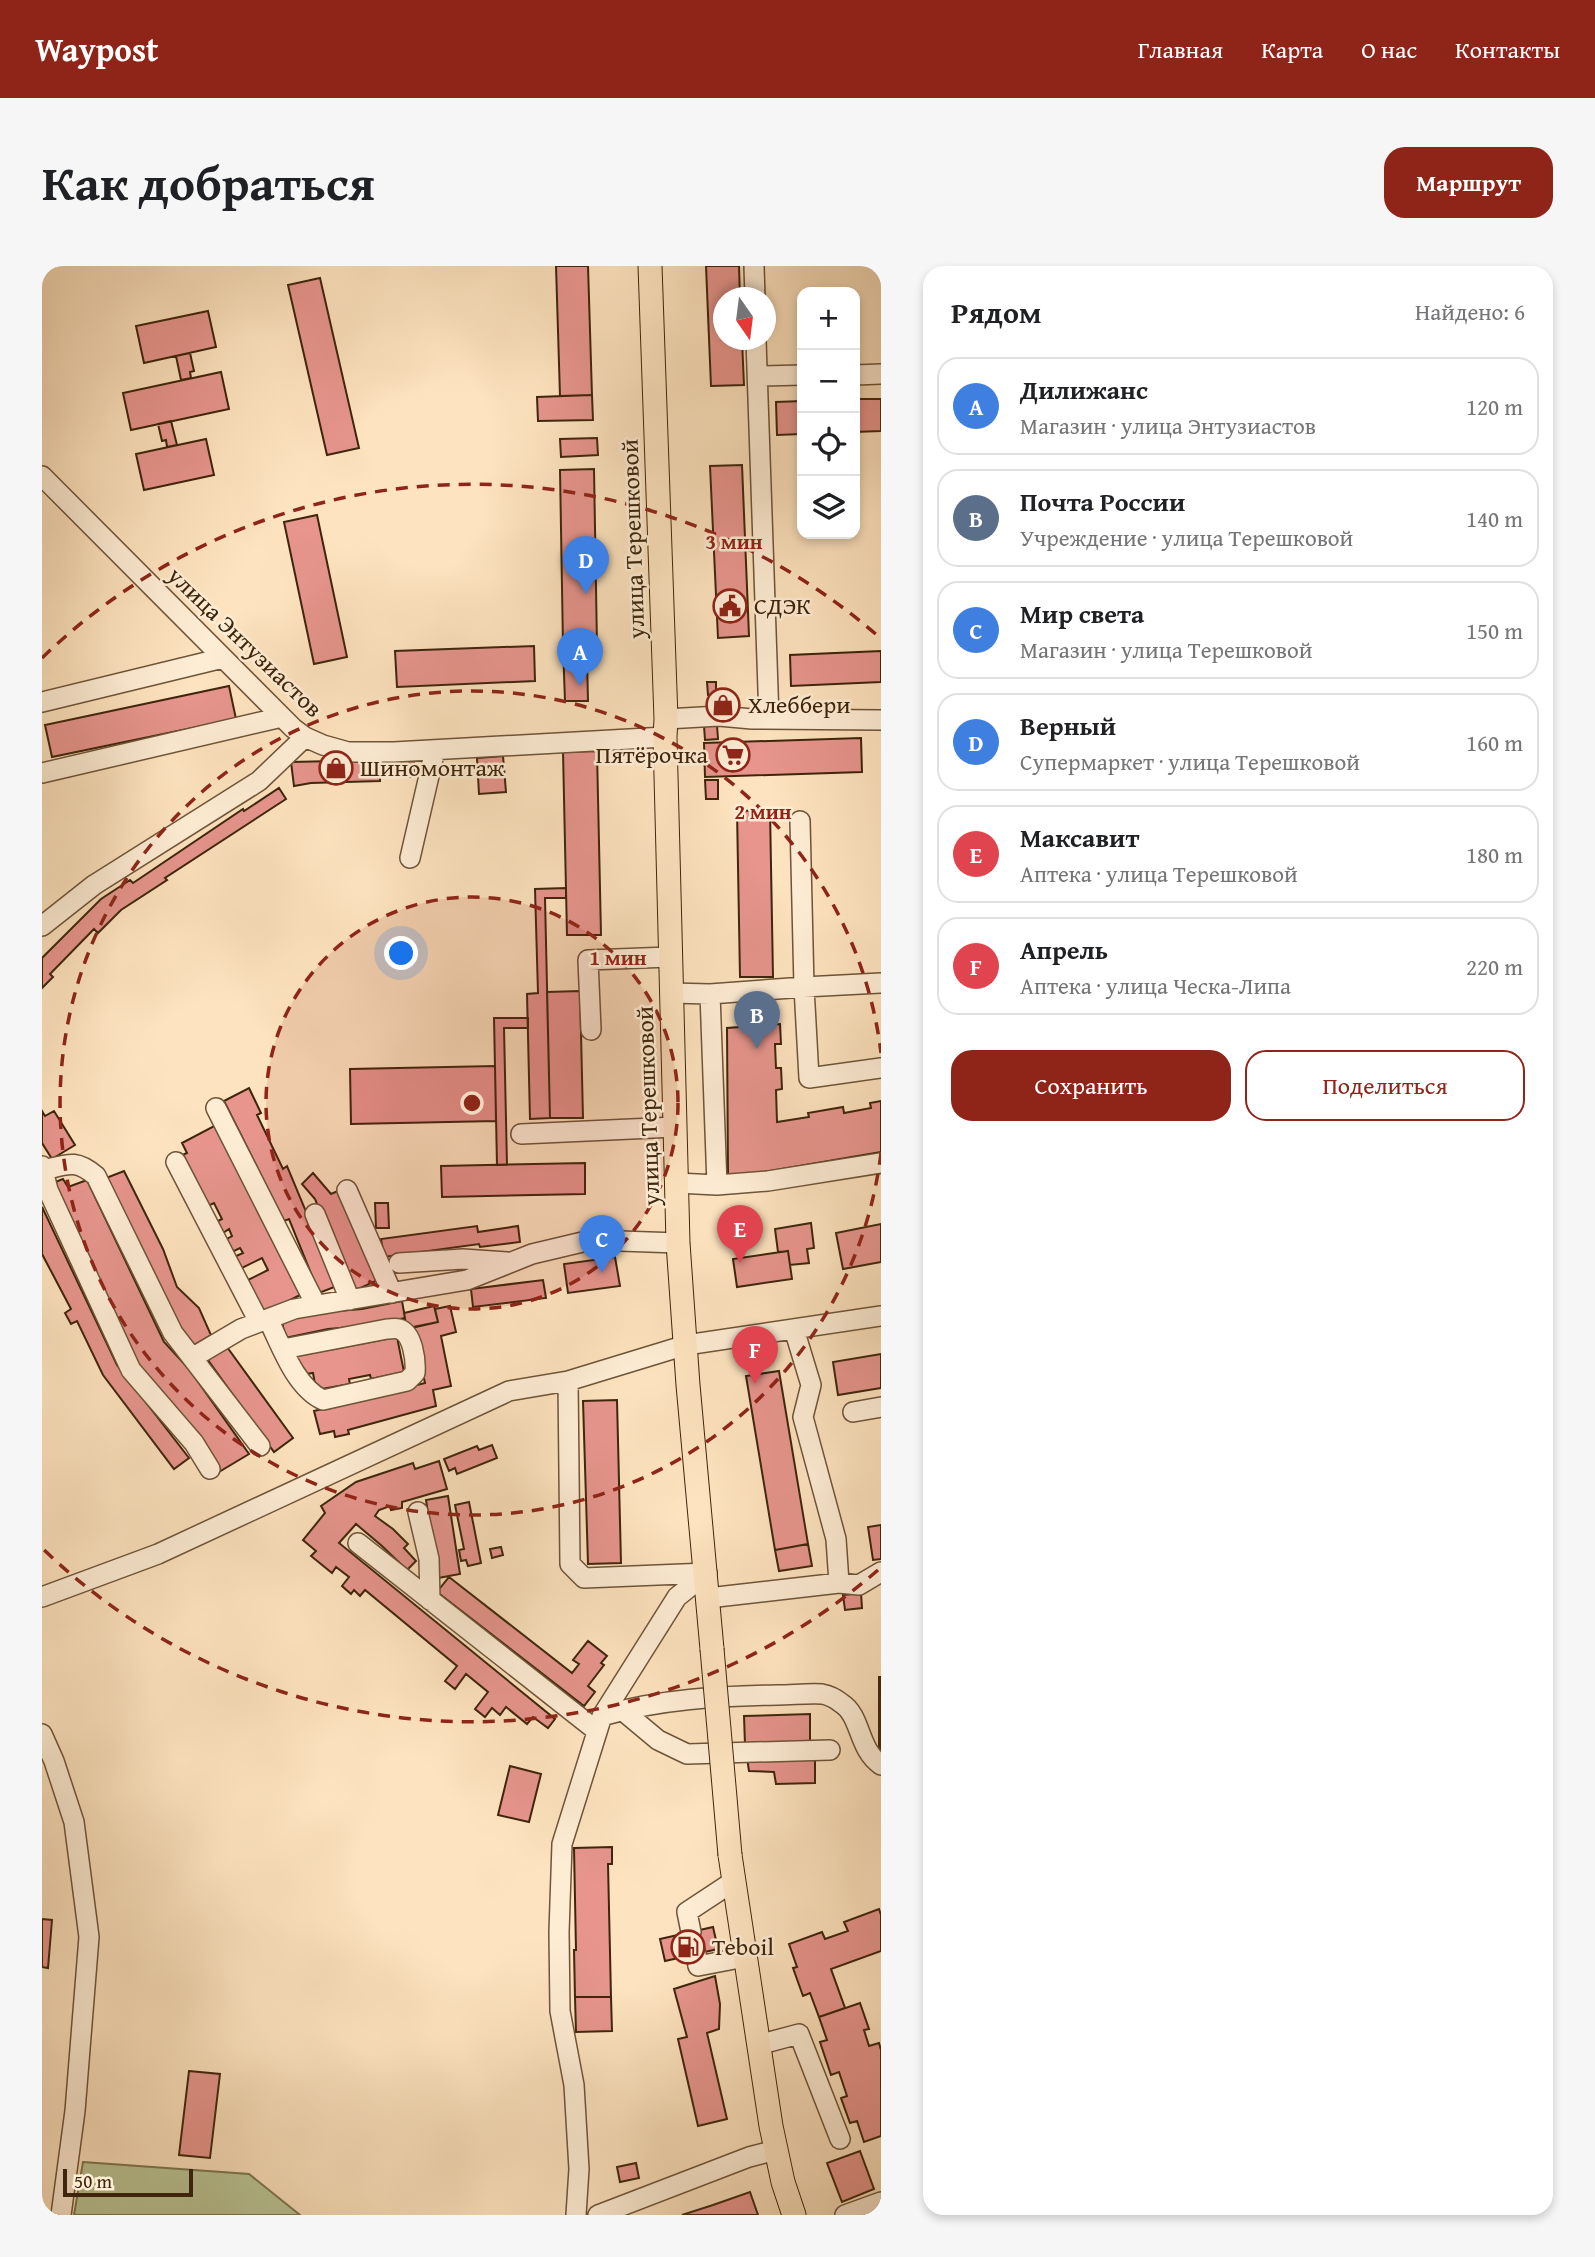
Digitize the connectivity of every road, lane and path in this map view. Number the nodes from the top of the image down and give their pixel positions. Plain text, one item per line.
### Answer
1 (650, 266) edge
2 (754, 266) edge
3 (755, 287) edge
4 (757, 350) edge
5 (881, 374) edge
6 (797, 375) edge
7 (860, 375) edge
8 (758, 376) junction
9 (42, 476) edge
10 (223, 658) junction
11 (42, 702) edge
12 (282, 717) junction
13 (769, 719) junction
14 (881, 720) edge
15 (665, 728) junction
16 (305, 737) junction
17 (435, 750) junction
18 (42, 773) edge
19 (800, 821) dead end
20 (410, 858) dead end
21 (42, 926) edge
22 (670, 957) junction
23 (881, 983) edge
24 (803, 987) junction
25 (671, 993) junction
26 (710, 994) junction
27 (591, 1030) dead end
28 (881, 1068) edge
29 (216, 1108) dead end
30 (676, 1127) junction
31 (521, 1133) dead end
32 (176, 1162) dead end
33 (881, 1163) edge
34 (43, 1168) edge
35 (677, 1183) junction
36 (717, 1185) junction
37 (347, 1190) dead end
38 (316, 1214) dead end
39 (678, 1243) junction
40 (511, 1262) junction
41 (399, 1263) dead end
42 (392, 1293) junction
43 (350, 1300) junction
44 (316, 1305) junction
45 (881, 1316) edge
46 (263, 1321) junction
47 (793, 1329) junction
48 (686, 1345) junction
49 (284, 1349) junction
50 (192, 1358) junction
51 (568, 1381) junction
52 (881, 1407) edge
53 (853, 1412) dead end
54 (260, 1446) dead end
55 (210, 1469) dead end
56 (418, 1512) dead end
57 (358, 1543) dead end
58 (881, 1572) edge
59 (706, 1573) junction
60 (839, 1583) junction
61 (42, 1597) edge
62 (708, 1598) junction
63 (430, 1600) junction
64 (622, 1710) junction
65 (599, 1724) junction
66 (42, 1734) edge
67 (830, 1750) dead end
68 (881, 1765) edge
69 (734, 1881) junction
70 (691, 1932) dead end
71 (696, 1954) dead end
72 (745, 1957) junction
73 (758, 2045) junction
74 (840, 2139) dead end
75 (776, 2150) junction
76 (881, 2202) edge
77 (61, 2215) edge
78 (576, 2215) edge
79 (598, 2215) edge
80 (794, 2215) edge
81 (845, 2215) edge

1 - 15 main road, улица Терешковой
2 - 3 street
4 - 8 street
5 - 7 street
6 - 8 street
8 - 13 street
9 - 10 street, улица Энтузиастов
10 - 11 street
10 - 12 street, улица Энтузиастов
12 - 16 street, улица Энтузиастов
12 - 18 street
13 - 14 street, улица Энтузиастов
13 - 15 street, улица Энтузиастов
15 - 17 street, улица Энтузиастов
15 - 22 main road, улица Терешковой
16 - 17 street, улица Энтузиастов
16 - 21 street
17 - 20 street
19 - 24 street
22 - 25 main road, улица Терешковой
22 - 27 street
23 - 24 street
24 - 26 street
24 - 28 street
25 - 26 street
25 - 30 main road, улица Терешковой
26 - 36 street
29 - 44 street
30 - 31 street
30 - 35 main road, улица Терешковой
32 - 46 street
33 - 36 street
34 - 50 street
34 - 55 street
35 - 36 street
35 - 39 main road, улица Терешковой
37 - 42 street
38 - 43 street
39 - 40 street
39 - 48 main road, улица Терешковой
40 - 41 street
40 - 42 street
42 - 43 street
43 - 44 street
44 - 46 street
45 - 47 street
46 - 49 street
46 - 50 street
47 - 48 street
47 - 60 street
48 - 51 street
48 - 59 main road, улица Терешковой
49 - 49 street
50 - 54 street
51 - 59 street
51 - 61 street
52 - 53 street
56 - 63 street
57 - 63 street
58 - 60 street
59 - 62 main road, улица Терешковой
59 - 65 street
60 - 62 street
62 - 69 main road, улица Терешковой, bridge
63 - 65 street
64 - 65 street
64 - 67 street
64 - 68 street
65 - 78 street
66 - 77 street
69 - 70 street
69 - 72 main road, улица Терешковой
71 - 72 street
72 - 73 main road, улица Терешковой
73 - 74 street
73 - 75 main road, улица Терешковой
75 - 79 street
75 - 80 main road, улица Терешковой
76 - 81 street

